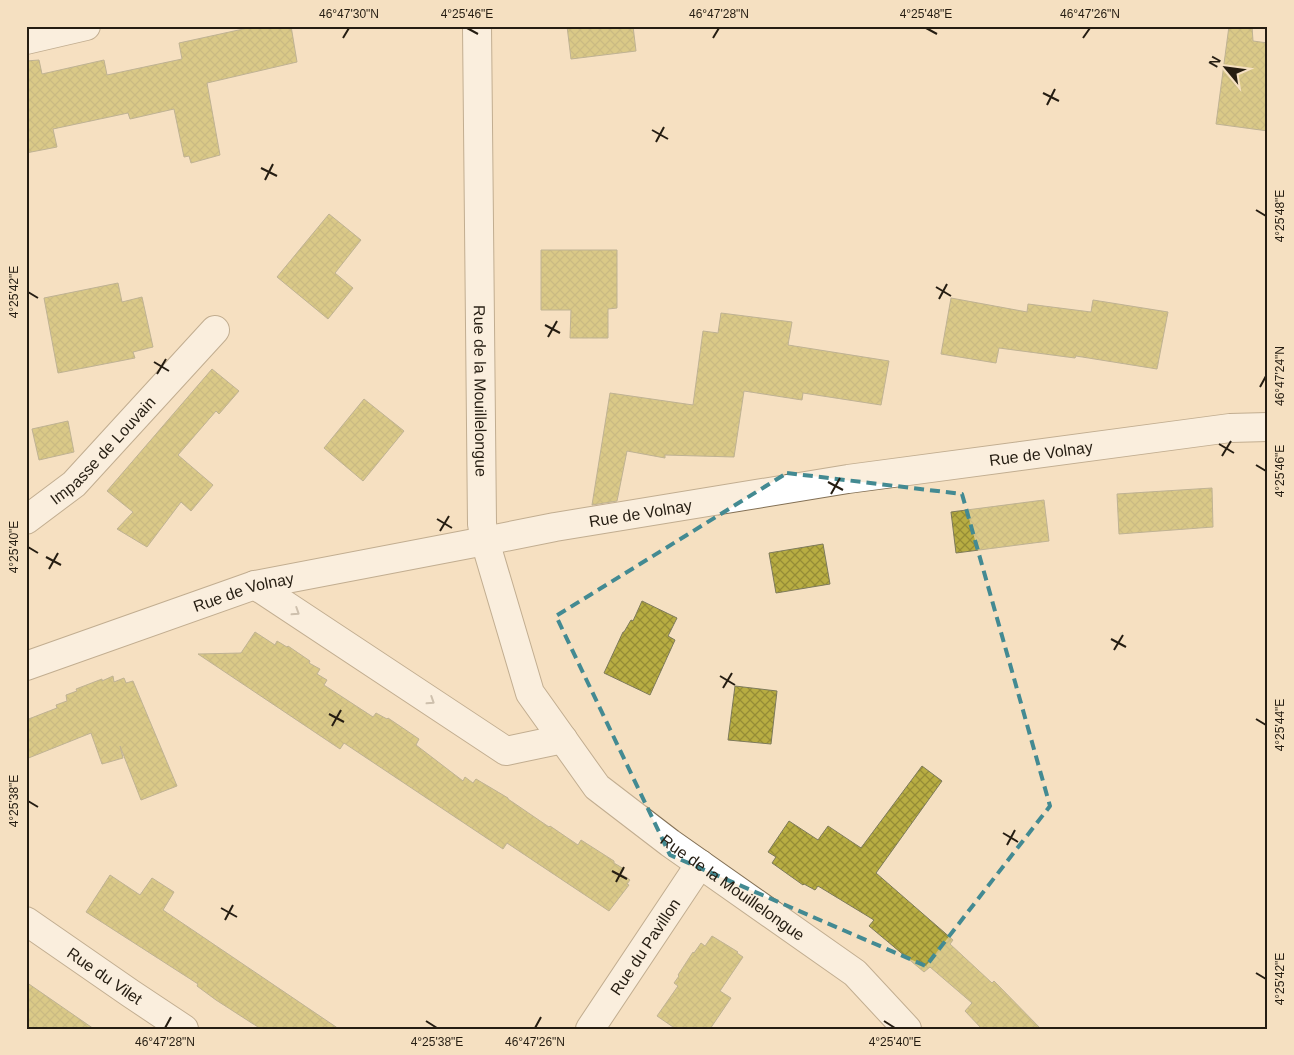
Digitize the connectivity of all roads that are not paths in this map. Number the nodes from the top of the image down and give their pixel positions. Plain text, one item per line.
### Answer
1 (86, 26) edge
2 (477, 26) edge
3 (26, 40) edge
4 (214, 330) dead end
5 (1268, 427) edge
6 (26, 520) edge
7 (485, 541) junction
8 (255, 585) junction
9 (26, 666) edge
10 (564, 739) junction
11 (700, 864) junction
12 (26, 921) edge
13 (184, 1029) edge
14 (590, 1029) edge
15 (907, 1029) edge

1 - 3 street
2 - 7 street, Rue de la Mouillelongue
4 - 6 street, Impasse de Louvain
5 - 7 street, Rue de Volnay
7 - 8 street, Rue de Volnay
7 - 10 street, Rue de la Mouillelongue
8 - 9 street, Rue de Volnay
8 -> 10 street
10 - 11 street, Rue de la Mouillelongue
11 - 14 street, Rue du Pavillon
11 - 15 street, Rue de la Mouillelongue
12 - 13 street, Rue du Vilet

